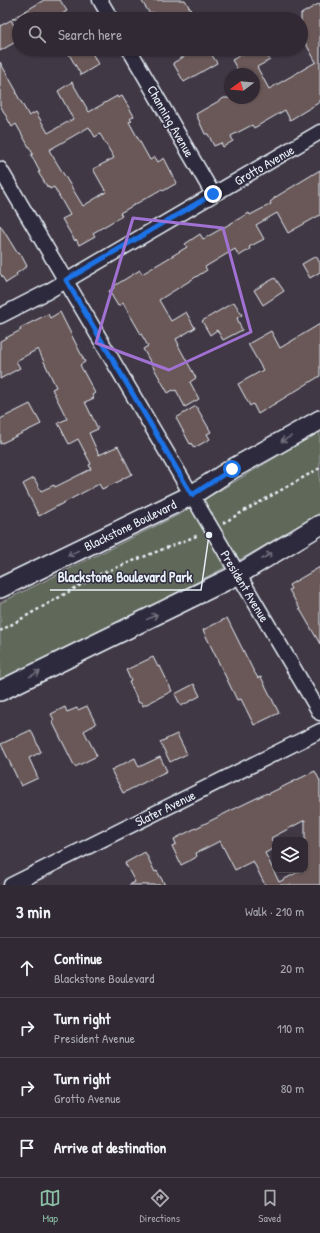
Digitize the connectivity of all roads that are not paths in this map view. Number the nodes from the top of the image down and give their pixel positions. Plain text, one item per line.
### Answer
1 (100, 0) edge
2 (107, 12) edge
3 (133, 56) edge
4 (320, 132) edge
5 (0, 169) edge
6 (213, 194) junction
7 (66, 280) junction
8 (0, 316) edge
9 (320, 420) edge
10 (192, 495) junction
11 (320, 525) edge
12 (238, 574) junction
13 (0, 588) edge
14 (0, 691) edge
15 (320, 713) edge
16 (320, 731) edge
17 (11, 885) edge

1 - 2 street
3 - 6 street, Channing Avenue
4 - 6 street, Grotto Avenue
5 - 7 street, President Avenue
6 - 7 street, Grotto Avenue
7 - 8 street, Grotto Avenue
7 - 10 street, President Avenue
9 -> 10 main road, Blackstone Boulevard
10 - 12 street, President Avenue
10 -> 13 main road, Blackstone Boulevard
12 -> 11 main road
14 -> 12 main road
12 - 15 street, President Avenue
16 - 17 street, Slater Avenue

